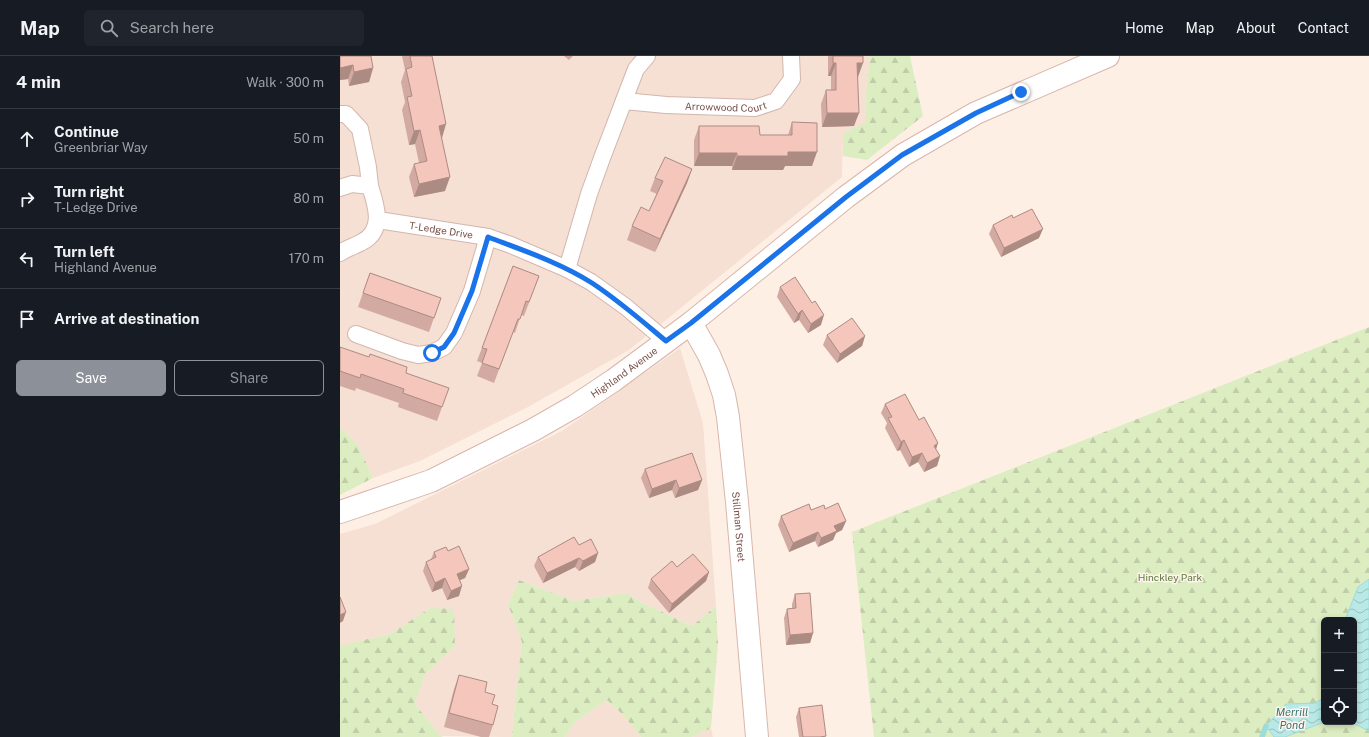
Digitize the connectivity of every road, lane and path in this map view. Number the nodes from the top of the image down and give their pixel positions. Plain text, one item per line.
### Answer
1 (647, 56) edge
2 (791, 56) edge
3 (1108, 56) edge
4 (624, 101) junction
5 (340, 114) edge
6 (370, 186) junction
7 (340, 188) edge
8 (378, 220) junction
9 (488, 237) junction
10 (343, 249) edge
11 (567, 269) junction
12 (691, 323) junction
13 (356, 334) dead end
14 (666, 341) junction
15 (340, 512) edge
16 (757, 737) edge

1 - 4 street
2 - 4 street, Arrowwood Court
3 - 12 street, Highland Avenue
4 - 11 street
5 - 6 street
6 - 7 street
6 - 8 street
8 - 9 street, T-Ledge Drive
8 - 10 street
9 - 11 street, T-Ledge Drive
9 - 13 street
11 - 14 street, T-Ledge Drive
12 - 14 street, Highland Avenue
12 - 16 street, Stillman Street
14 - 15 street, Highland Avenue

